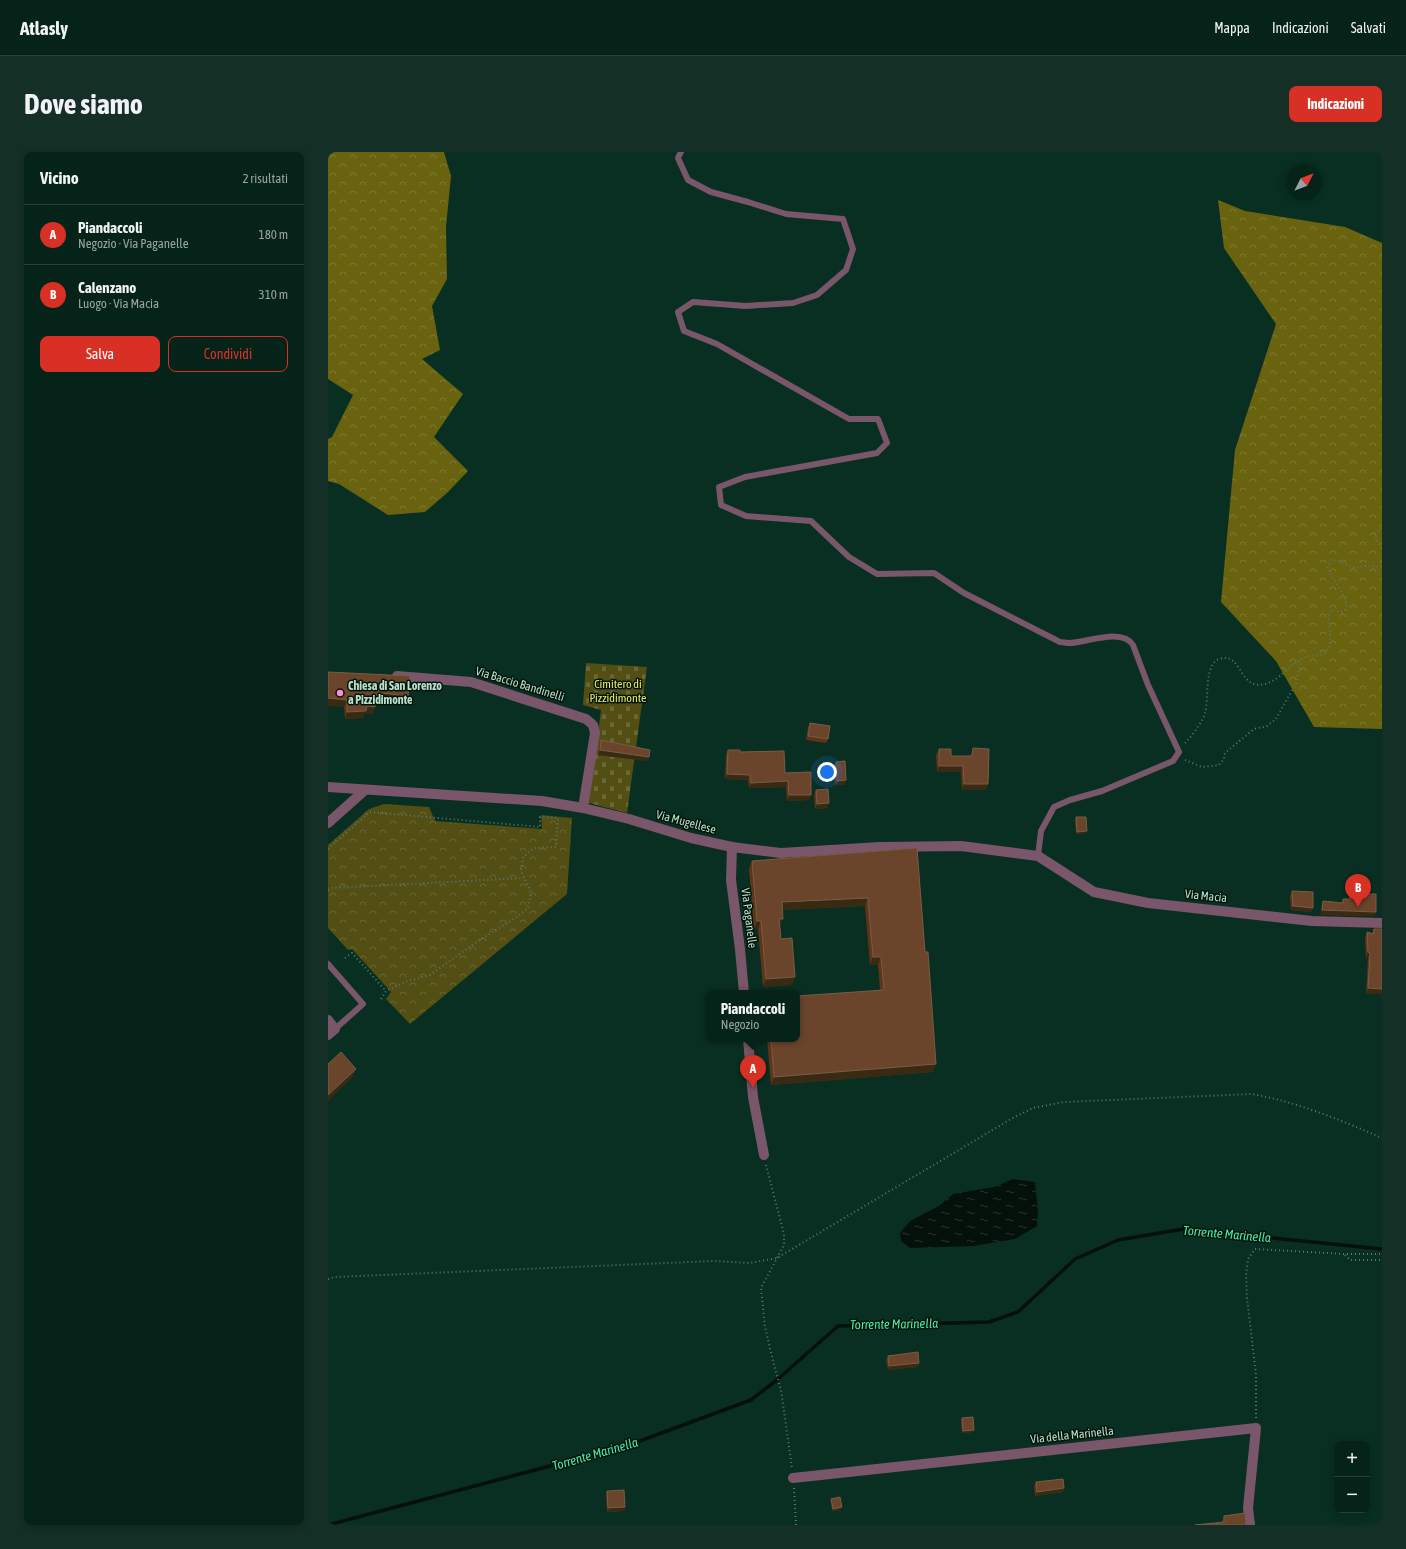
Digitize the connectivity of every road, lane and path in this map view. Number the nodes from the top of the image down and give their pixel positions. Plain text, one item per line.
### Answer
1 (681, 152) edge
2 (1382, 528) edge
3 (1382, 549) edge
4 (1382, 566) edge
5 (1300, 660) junction
6 (386, 675) edge
7 (1177, 752) junction
8 (328, 787) edge
9 (365, 790) junction
10 (583, 808) junction
11 (328, 823) edge
12 (732, 847) junction
13 (328, 849) edge
14 (1038, 856) junction
15 (524, 878) junction
16 (328, 890) edge
17 (1382, 923) edge
18 (345, 958) dead end
19 (328, 964) edge
20 (744, 990) edge
21 (386, 991) junction
22 (381, 999) dead end
23 (328, 1020) edge
24 (332, 1032) edge
25 (748, 1042) edge
26 (1382, 1138) edge
27 (764, 1155) joint
28 (1344, 1254) junction
29 (1382, 1254) edge
30 (777, 1258) junction
31 (1382, 1260) edge
32 (328, 1279) edge
33 (1256, 1428) junction
34 (793, 1478) junction
35 (796, 1525) edge
36 (1250, 1525) edge

1 - 7 lane
2 - 3 path
4 - 5 path
5 - 7 path
5 - 7 path
6 - 10 street, Via Baccio Bandinelli
7 - 14 lane
8 - 9 street, Via Mugellese
9 - 10 street, Via Mugellese
9 - 11 street
10 - 12 street, Via Mugellese
12 - 14 street, Via Mugellese
12 - 20 street, Via Paganelle
13 - 15 path
14 - 17 street, Via Macia
15 - 16 path
15 - 21 path
18 - 21 path
19 - 24 lane
21 - 22 path
23 - 24 street
25 - 27 street
26 - 30 path
27 - 30 path
28 - 29 path
28 - 31 path
28 - 33 path
30 - 32 path
30 - 34 path
33 - 34 street, Via della Marinella
33 - 36 street
34 - 35 path

